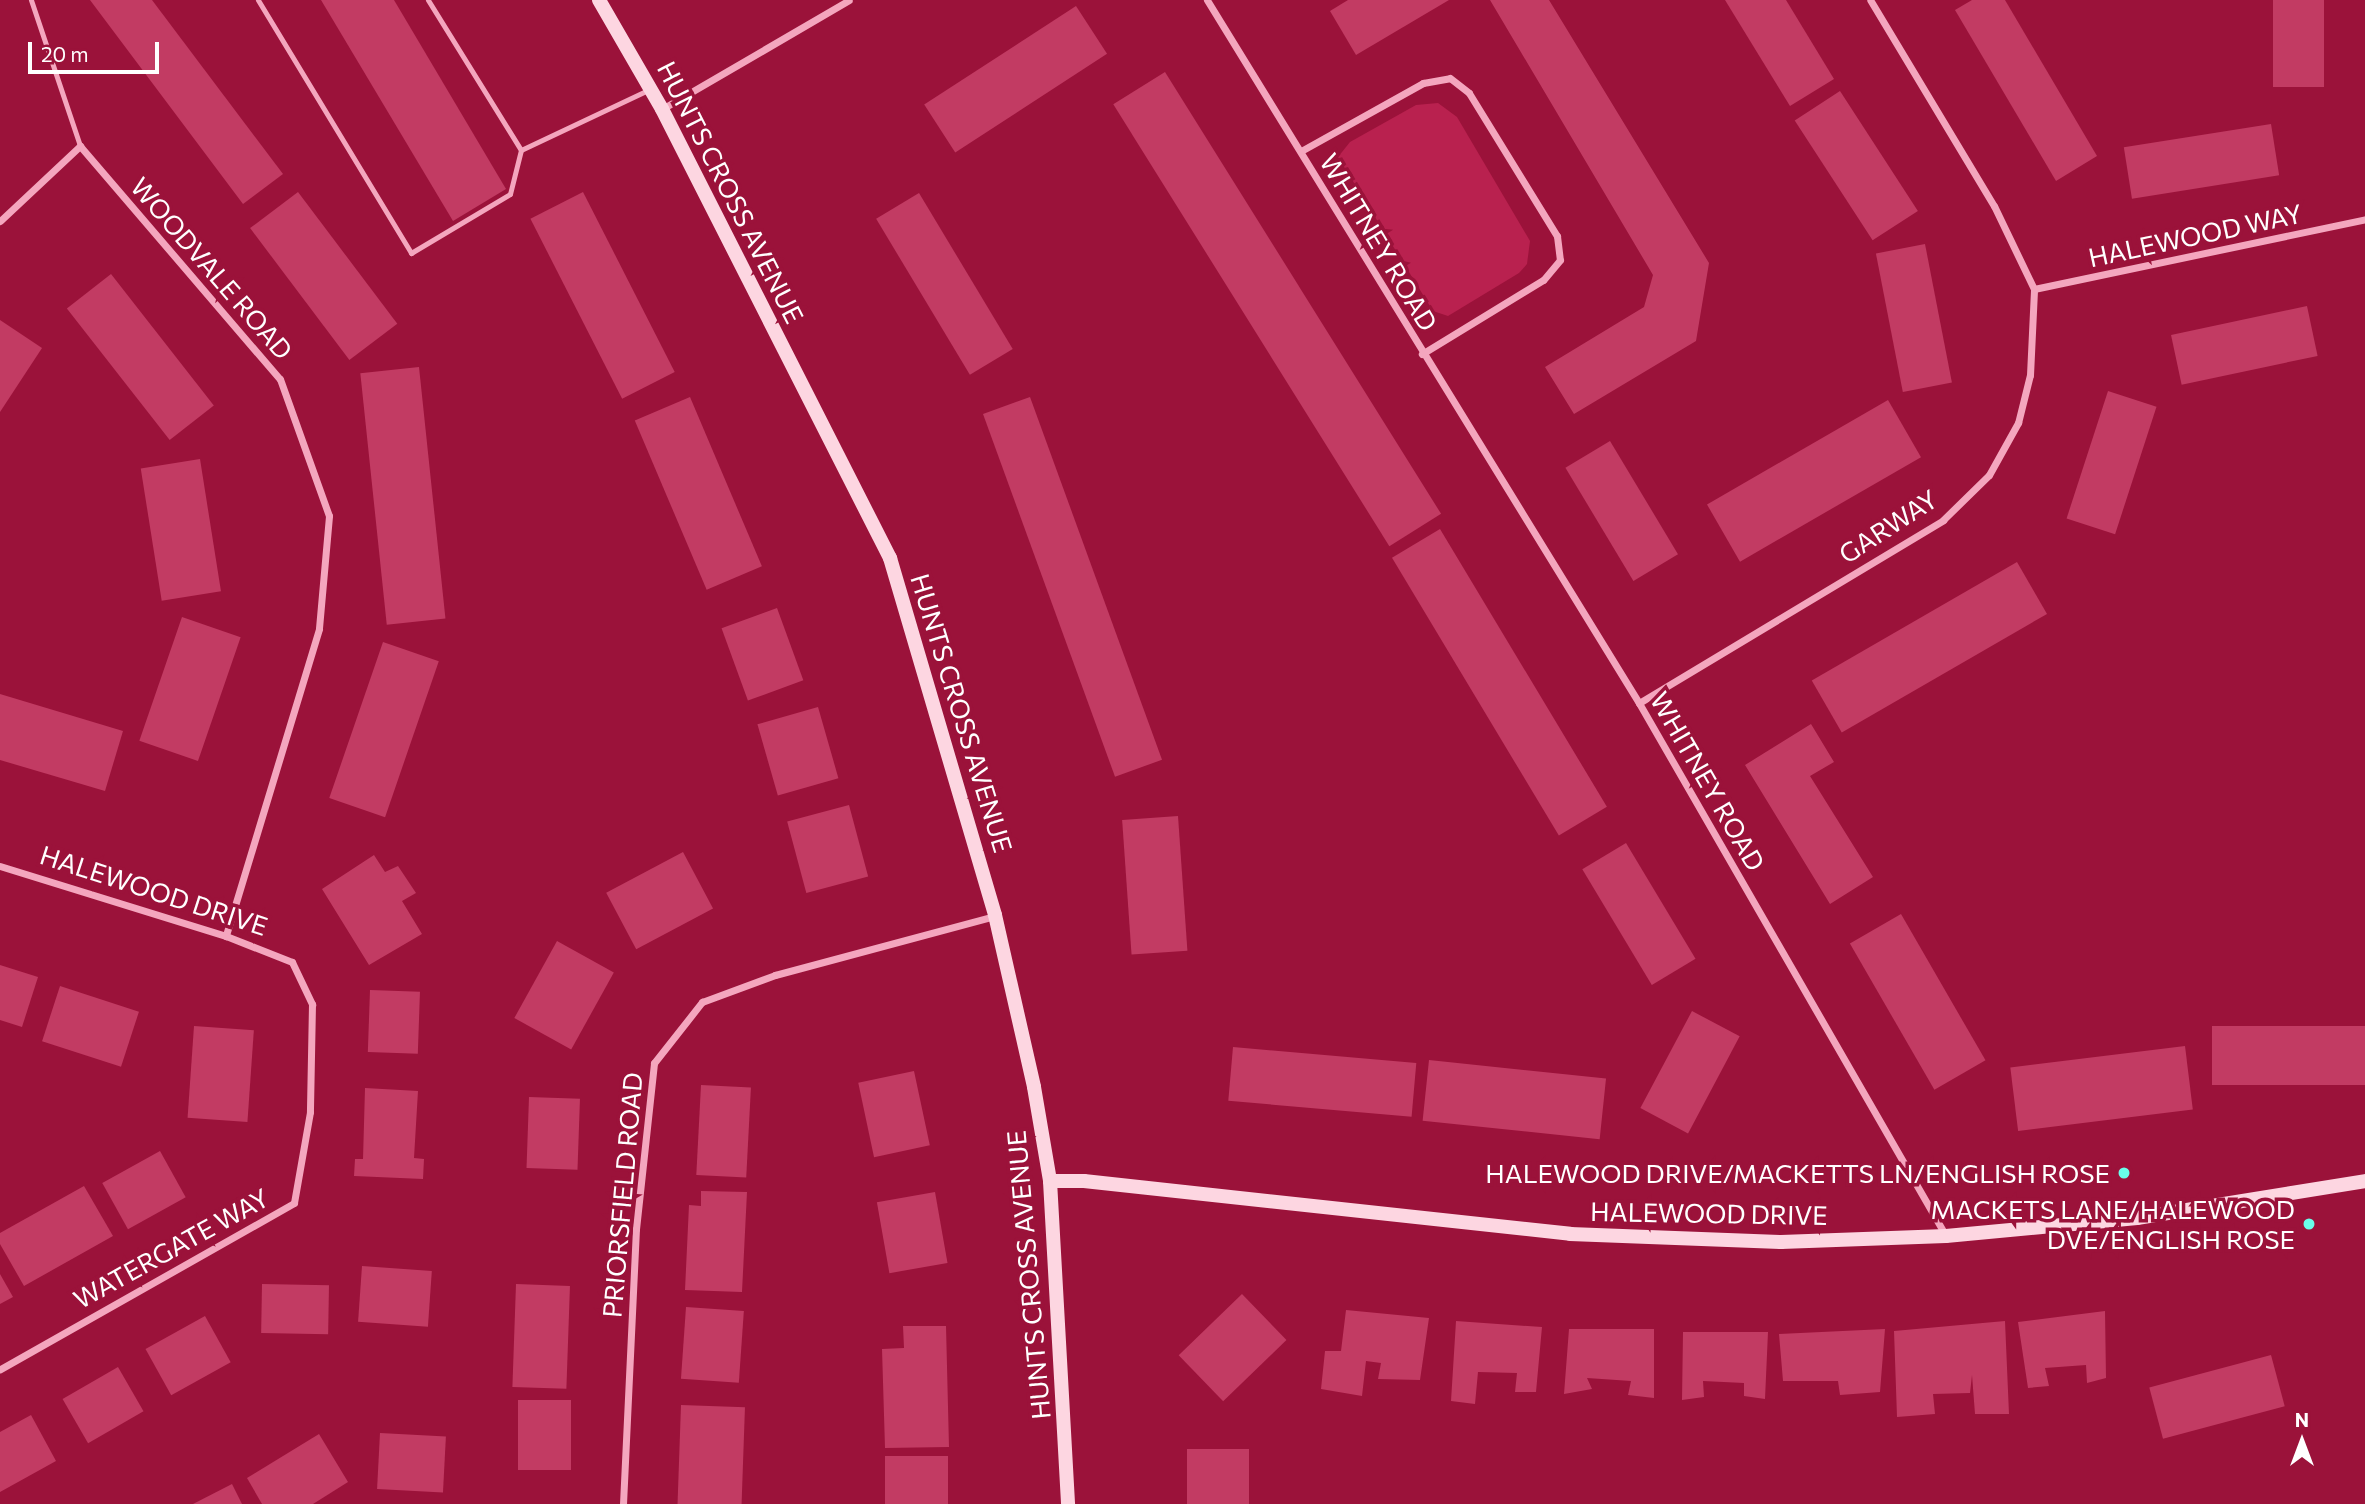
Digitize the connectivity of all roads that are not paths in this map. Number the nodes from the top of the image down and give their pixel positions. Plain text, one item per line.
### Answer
1 (31, 0) edge
2 (257, 0) edge
3 (428, 0) edge
4 (599, 0) edge
5 (849, 0) edge
6 (1207, 0) edge
7 (1870, 0) edge
8 (651, 89) junction
9 (662, 109) junction
10 (80, 146) junction
11 (520, 150) junction
12 (1301, 150) junction
13 (2365, 219) edge
14 (0, 221) edge
15 (2034, 289) junction
16 (1422, 354) junction
17 (1639, 703) junction
18 (0, 866) edge
19 (995, 915) junction
20 (226, 936) junction
21 (292, 962) joint
22 (1050, 1181) junction
23 (2365, 1181) edge
24 (1946, 1236) junction
25 (0, 1369) edge
26 (623, 1504) edge
27 (1068, 1504) edge

1 - 10 lane
2 - 11 lane
3 - 11 lane
4 - 8 street, HUNTS CROSS AVENUE
5 - 9 street
6 - 12 street, WHITNEY ROAD
7 - 15 street, GARWAY
8 - 9 street, HUNTS CROSS AVENUE
8 - 11 lane
9 - 19 street, HUNTS CROSS AVENUE
10 - 14 street
10 - 20 street, WOODVALE ROAD
12 - 16 street, WHITNEY ROAD
12 - 16 street, WHITNEY ROAD
13 - 15 street, HALEWOOD WAY
15 - 17 street, GARWAY
16 - 17 street, WHITNEY ROAD
17 - 24 street, WHITNEY ROAD
18 - 20 street, HALEWOOD DRIVE
19 - 22 street, HUNTS CROSS AVENUE
19 - 26 street, PRIORSFIELD ROAD
20 - 21 street, HALEWOOD DRIVE
21 - 25 street, WATERGATE WAY
22 - 24 street, HALEWOOD DRIVE
22 - 27 street, HUNTS CROSS AVENUE
23 - 24 street, HALEWOOD DRIVE

